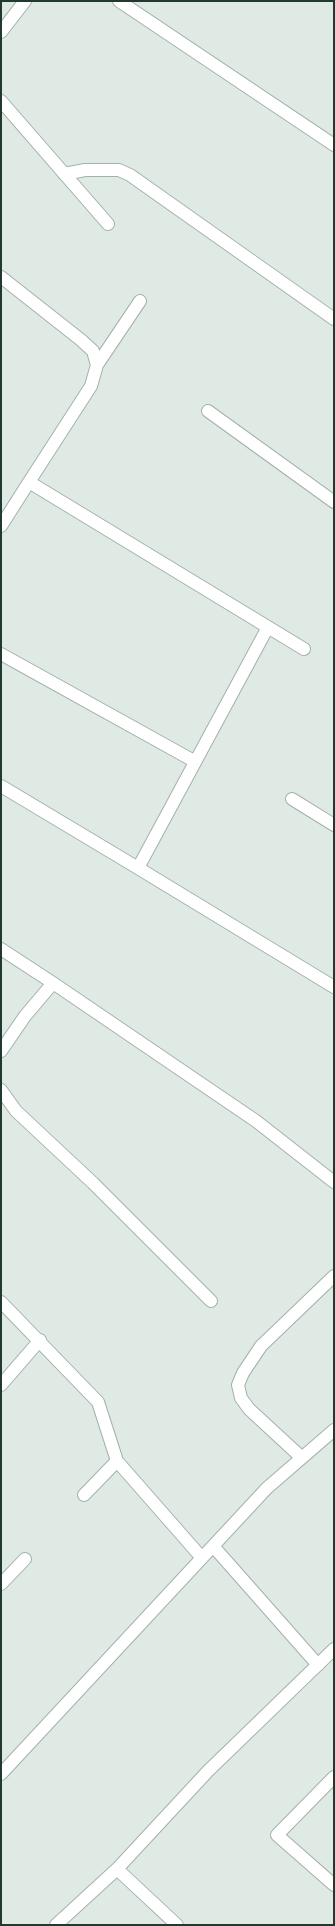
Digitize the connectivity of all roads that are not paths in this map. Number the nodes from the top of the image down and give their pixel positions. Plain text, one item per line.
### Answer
1 (25, 1) edge
2 (119, 1) edge
3 (1, 32) edge
4 (1, 101) edge
5 (334, 145) edge
6 (64, 174) junction
7 (108, 224) dead end
8 (1, 277) edge
9 (140, 301) dead end
10 (334, 319) edge
11 (97, 365) junction
12 (208, 411) dead end
13 (29, 482) junction
14 (334, 502) edge
15 (1, 526) edge
16 (268, 626) junction
17 (304, 649) dead end
18 (1, 654) edge
19 (194, 761) junction
20 (1, 786) edge
21 (292, 799) dead end
22 (334, 824) edge
23 (138, 868) junction
24 (1, 949) edge
25 (53, 983) junction
26 (334, 987) edge
27 (1, 1051) edge
28 (1, 1090) edge
29 (334, 1182) edge
30 (334, 1276) edge
31 (211, 1301) dead end
32 (1, 1302) edge
33 (40, 1340) junction
34 (1, 1385) edge
35 (334, 1430) edge
36 (300, 1457) junction
37 (117, 1461) junction
38 (84, 1495) dead end
39 (213, 1546) junction
40 (25, 1558) dead end
41 (202, 1558) junction
42 (1, 1584) edge
43 (334, 1649) edge
44 (318, 1665) junction
45 (1, 1774) edge
46 (334, 1777) edge
47 (117, 1869) junction
48 (334, 1885) edge
49 (56, 1925) edge
50 (177, 1925) edge

1 - 3 street
2 - 5 street
4 - 6 street
6 - 7 street
6 - 10 street
8 - 11 street
9 - 11 street
11 - 13 street
12 - 14 street
13 - 15 street
13 - 16 street
16 - 17 street
16 - 19 street
18 - 19 street
19 - 23 street
20 - 23 street
21 - 22 street
23 - 26 street
24 - 25 street
25 - 27 street
25 - 29 street
28 - 31 street
30 - 36 street
32 - 33 street
33 - 34 street
33 - 37 street
35 - 36 street
36 - 39 street
37 - 38 street
37 - 41 street
39 - 41 street
39 - 44 street
40 - 42 street
41 - 45 street
43 - 44 street
44 - 47 street
46 - 48 street
47 - 49 street
47 - 50 street

